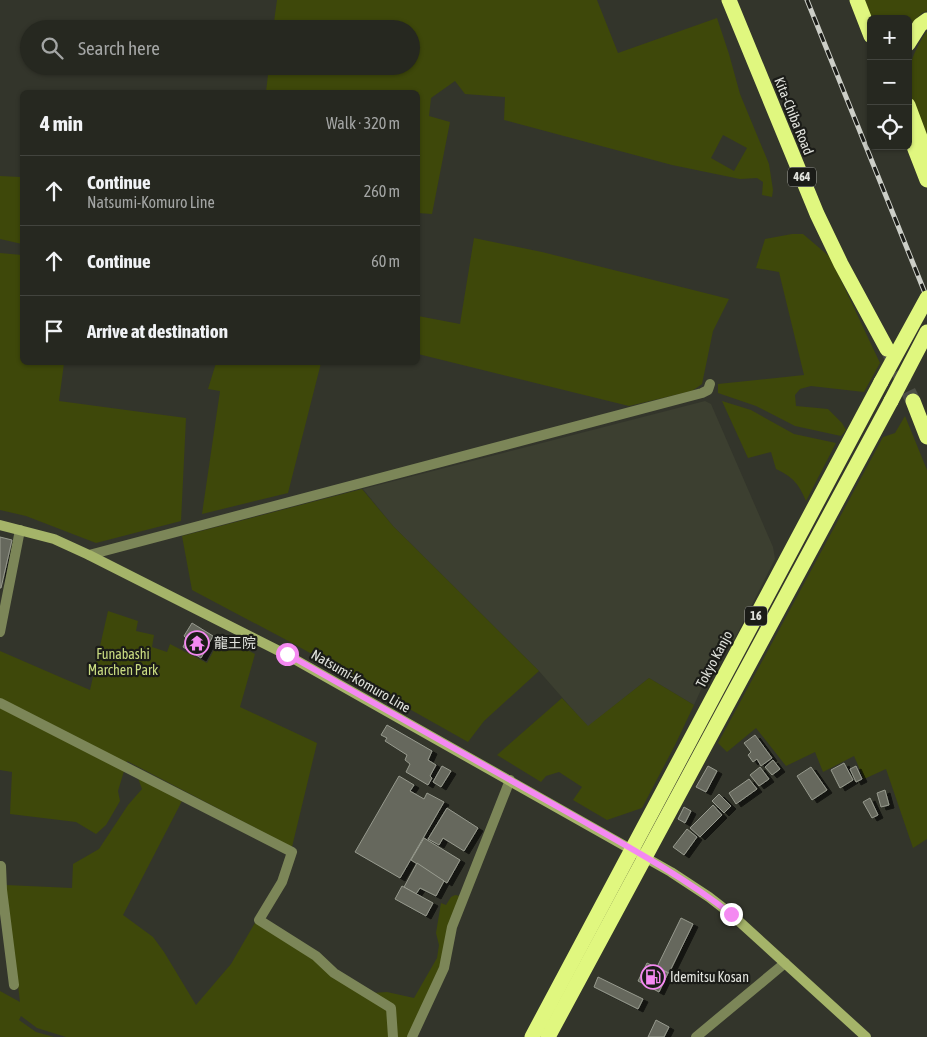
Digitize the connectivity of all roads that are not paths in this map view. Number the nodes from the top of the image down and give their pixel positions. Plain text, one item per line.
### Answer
1 (730, 0) edge
2 (857, 0) edge
3 (927, 20) edge
4 (867, 26) edge
5 (912, 38) edge
6 (912, 116) edge
7 (912, 141) edge
8 (927, 156) edge
9 (927, 180) edge
10 (927, 298) edge
11 (927, 332) edge
12 (887, 348) tunnel mouth
13 (927, 351) edge
14 (710, 384) dead end
15 (913, 401) tunnel mouth
16 (892, 403) junction
17 (927, 437) edge
18 (0, 525) edge
19 (20, 530) junction
20 (89, 555) junction
21 (0, 632) edge
22 (0, 703) edge
23 (510, 780) junction
24 (638, 854) junction
25 (0, 866) edge
26 (786, 963) junction
27 (14, 986) dead end
28 (393, 1037) edge
29 (412, 1037) edge
30 (532, 1037) edge
31 (548, 1037) edge
32 (696, 1037) edge
33 (866, 1037) edge

1 - 12 highway, Kita-Chiba Road / 464
2 - 4 highway
3 - 5 highway
6 - 8 highway
7 - 9 highway
10 - 24 highway, Tokyo Kanjo / 16, bridge
11 - 16 highway, Tokyo Kanjo / 16, bridge
13 - 16 highway
14 - 20 street
15 - 17 highway
16 - 24 highway, Tokyo Kanjo / 16
18 - 19 main road, Natsumi-Komuro Line
19 - 20 main road, Natsumi-Komuro Line
19 - 21 street
20 - 23 main road, Natsumi-Komuro Line
22 - 28 street
23 - 24 main road, Natsumi-Komuro Line
23 - 29 street
24 - 26 main road, Natsumi-Komuro Line
24 - 30 highway, Tokyo Kanjo / 16
24 - 31 highway, Tokyo Kanjo / 16
25 - 27 street
26 - 32 street
26 - 33 main road, Natsumi-Komuro Line

